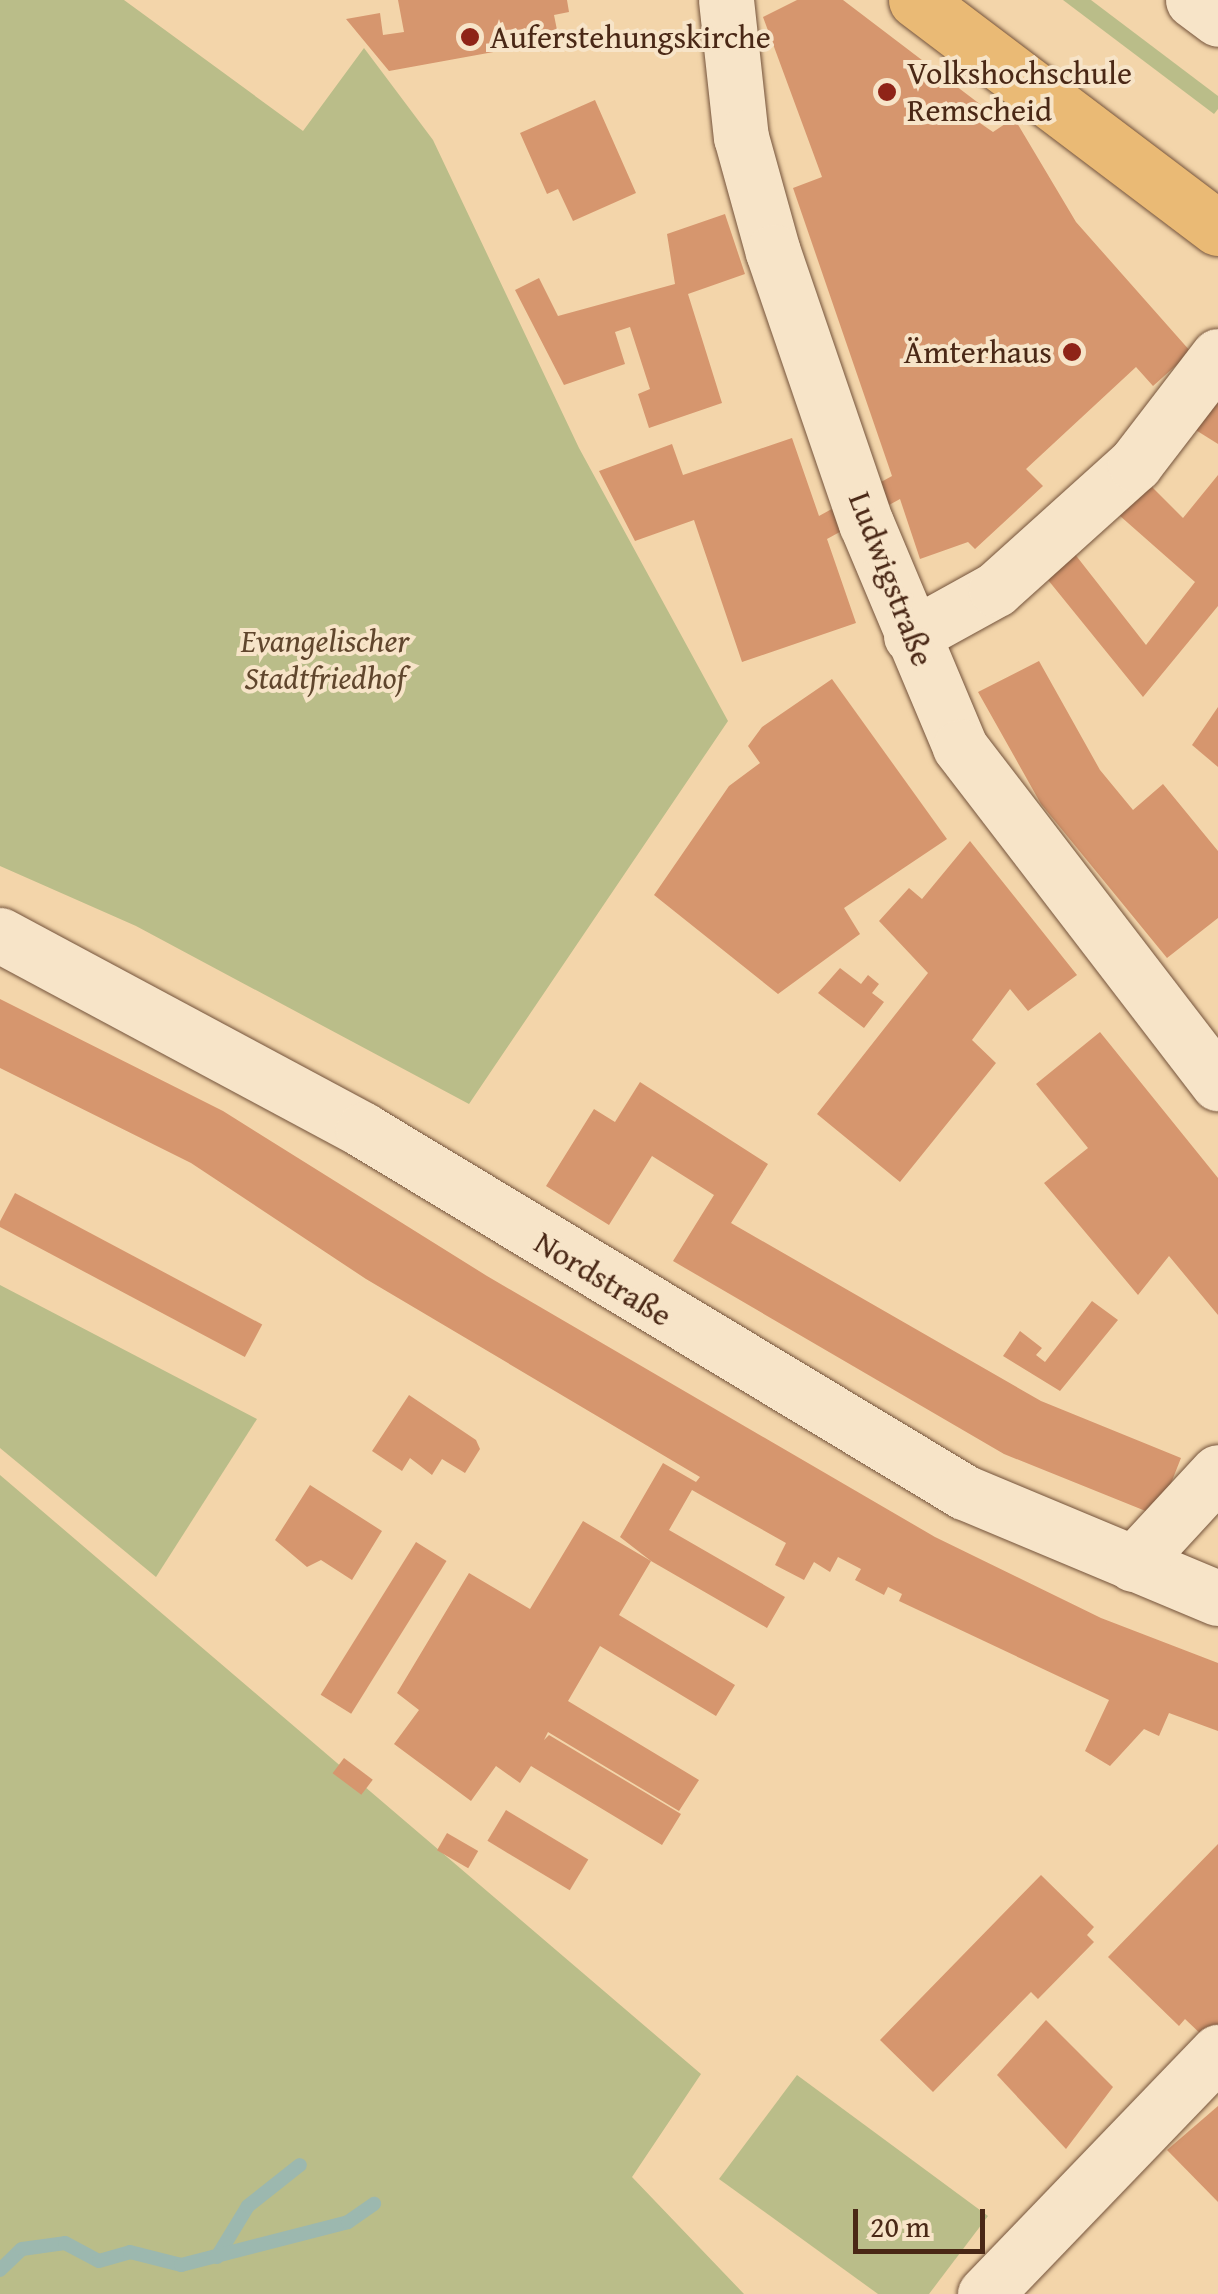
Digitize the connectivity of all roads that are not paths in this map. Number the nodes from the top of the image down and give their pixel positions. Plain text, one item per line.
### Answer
1 (726, 0) edge
2 (916, 0) edge
3 (1193, 0) edge
4 (1218, 18) edge
5 (1218, 228) edge
6 (1218, 356) edge
7 (911, 636) junction
8 (0, 935) edge
9 (1218, 1084) edge
10 (1218, 1472) edge
11 (1133, 1564) junction
12 (1218, 1598) edge
13 (1218, 2052) edge
14 (984, 2294) edge

1 - 7 street, Ludwigstraße
2 - 5 main road
3 - 4 street
6 - 7 street
7 - 9 street, Ludwigstraße
8 - 11 street, Nordstraße
10 - 11 street
11 - 12 street, Nordstraße
13 - 14 street

